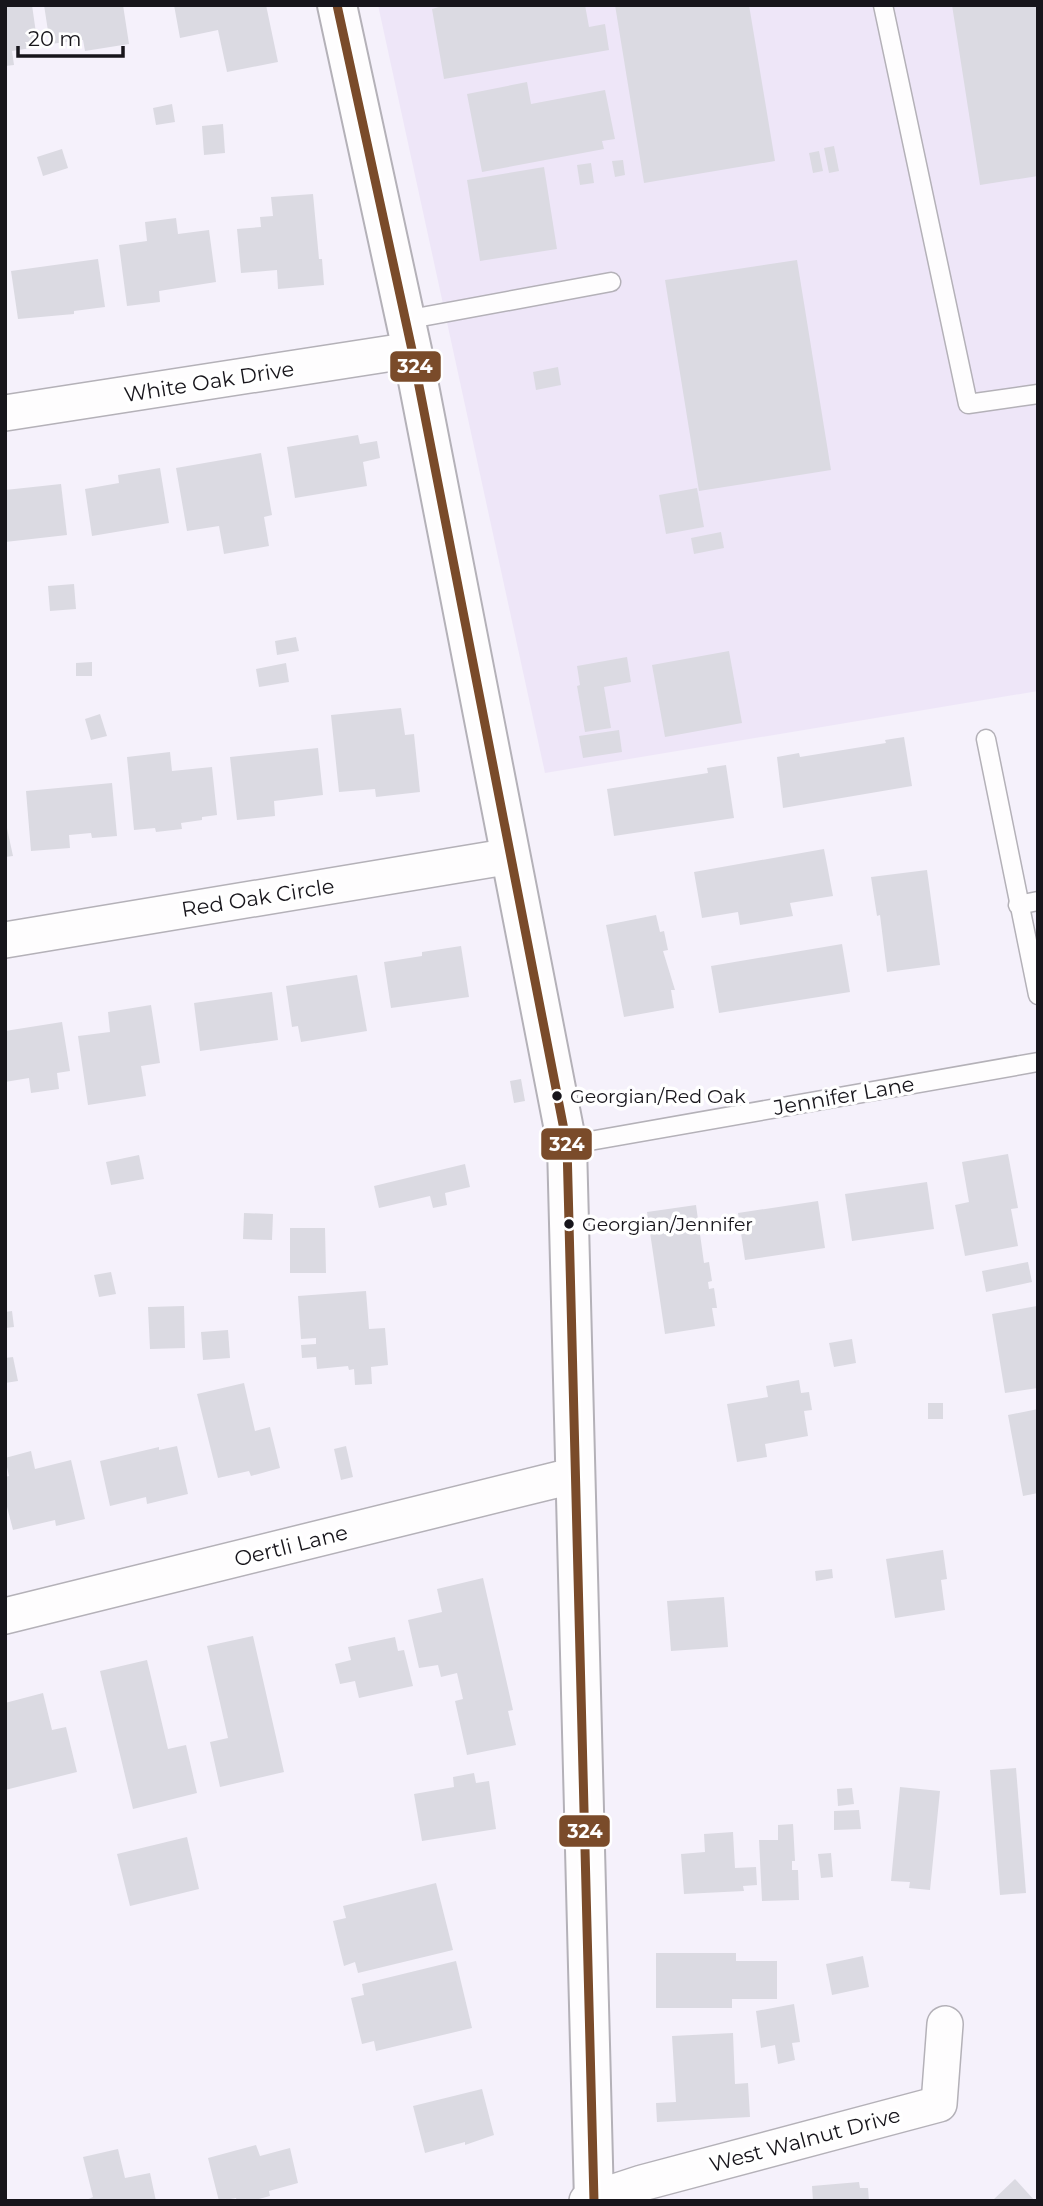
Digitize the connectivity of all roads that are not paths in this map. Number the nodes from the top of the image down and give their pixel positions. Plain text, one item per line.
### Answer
1 (337, 5) edge
2 (883, 5) edge
3 (611, 282) dead end
4 (408, 335) junction
5 (1038, 394) edge
6 (5, 414) edge
7 (986, 739) dead end
8 (511, 856) junction
9 (1038, 901) edge
10 (1018, 905) junction
11 (5, 940) edge
12 (1038, 995) edge
13 (1038, 1062) edge
14 (567, 1145) junction
15 (576, 1475) junction
16 (5, 1616) edge
17 (945, 2024) dead end
18 (592, 2200) edge

1 - 4 street
2 - 5 lane
3 - 4 lane
4 - 6 street, White Oak Drive
4 - 8 street
7 - 10 lane
8 - 11 street, Red Oak Circle
8 - 14 street
9 - 10 lane
10 - 12 lane
13 - 14 lane, Jennifer Lane
14 - 15 street
15 - 16 street, Oertli Lane
15 - 18 street
17 - 18 street, West Walnut Drive

